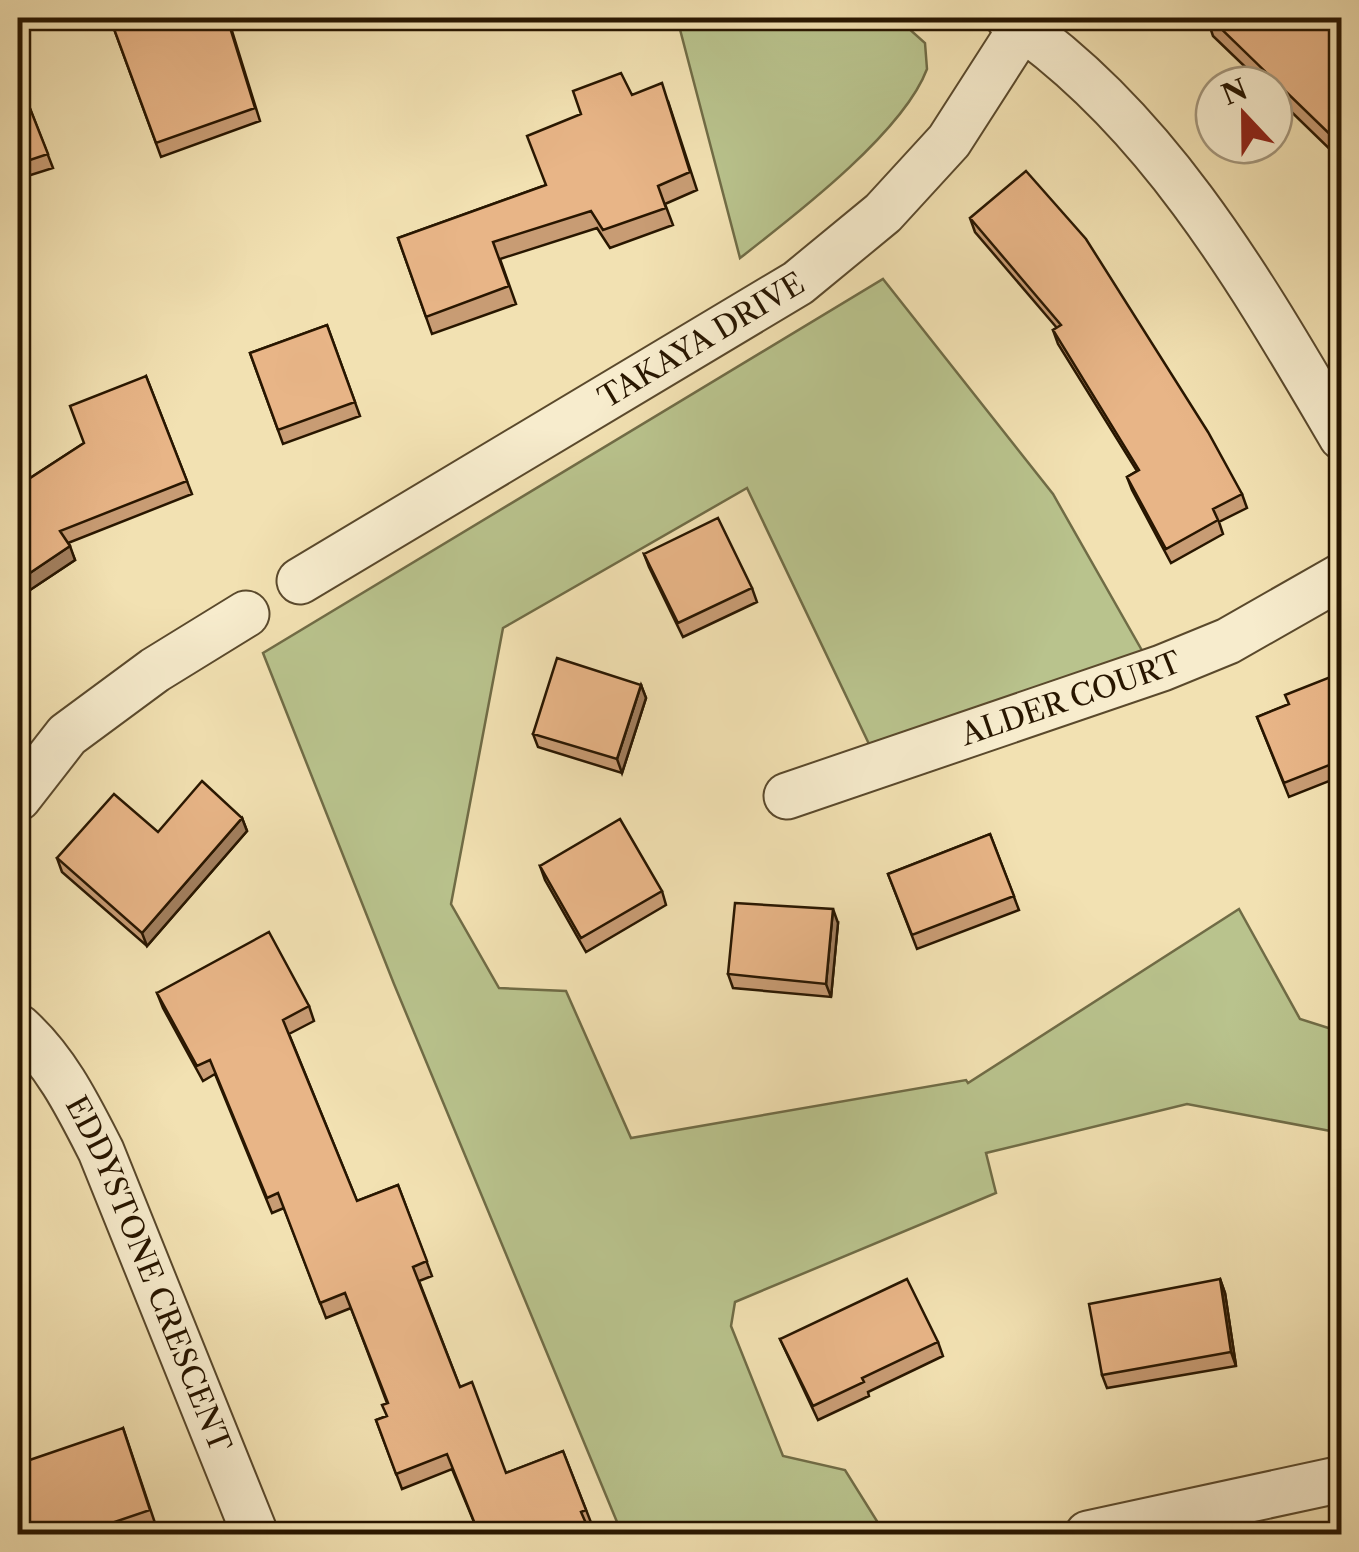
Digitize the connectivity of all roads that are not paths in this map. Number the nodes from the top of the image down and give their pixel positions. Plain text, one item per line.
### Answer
1 (1020, 21) edge
2 (1342, 438) edge
3 (1342, 576) edge
4 (300, 581) dead end
5 (246, 614) dead end
6 (787, 796) dead end
7 (18, 798) edge
8 (18, 1027) edge
9 (1342, 1479) edge
10 (255, 1534) edge
11 (1088, 1534) edge

1 - 2 street
1 - 4 street, TAKAYA DRIVE
3 - 6 street, ALDER COURT
5 - 7 street
8 - 10 street, EDDYSTONE CRESCENT
9 - 11 street

